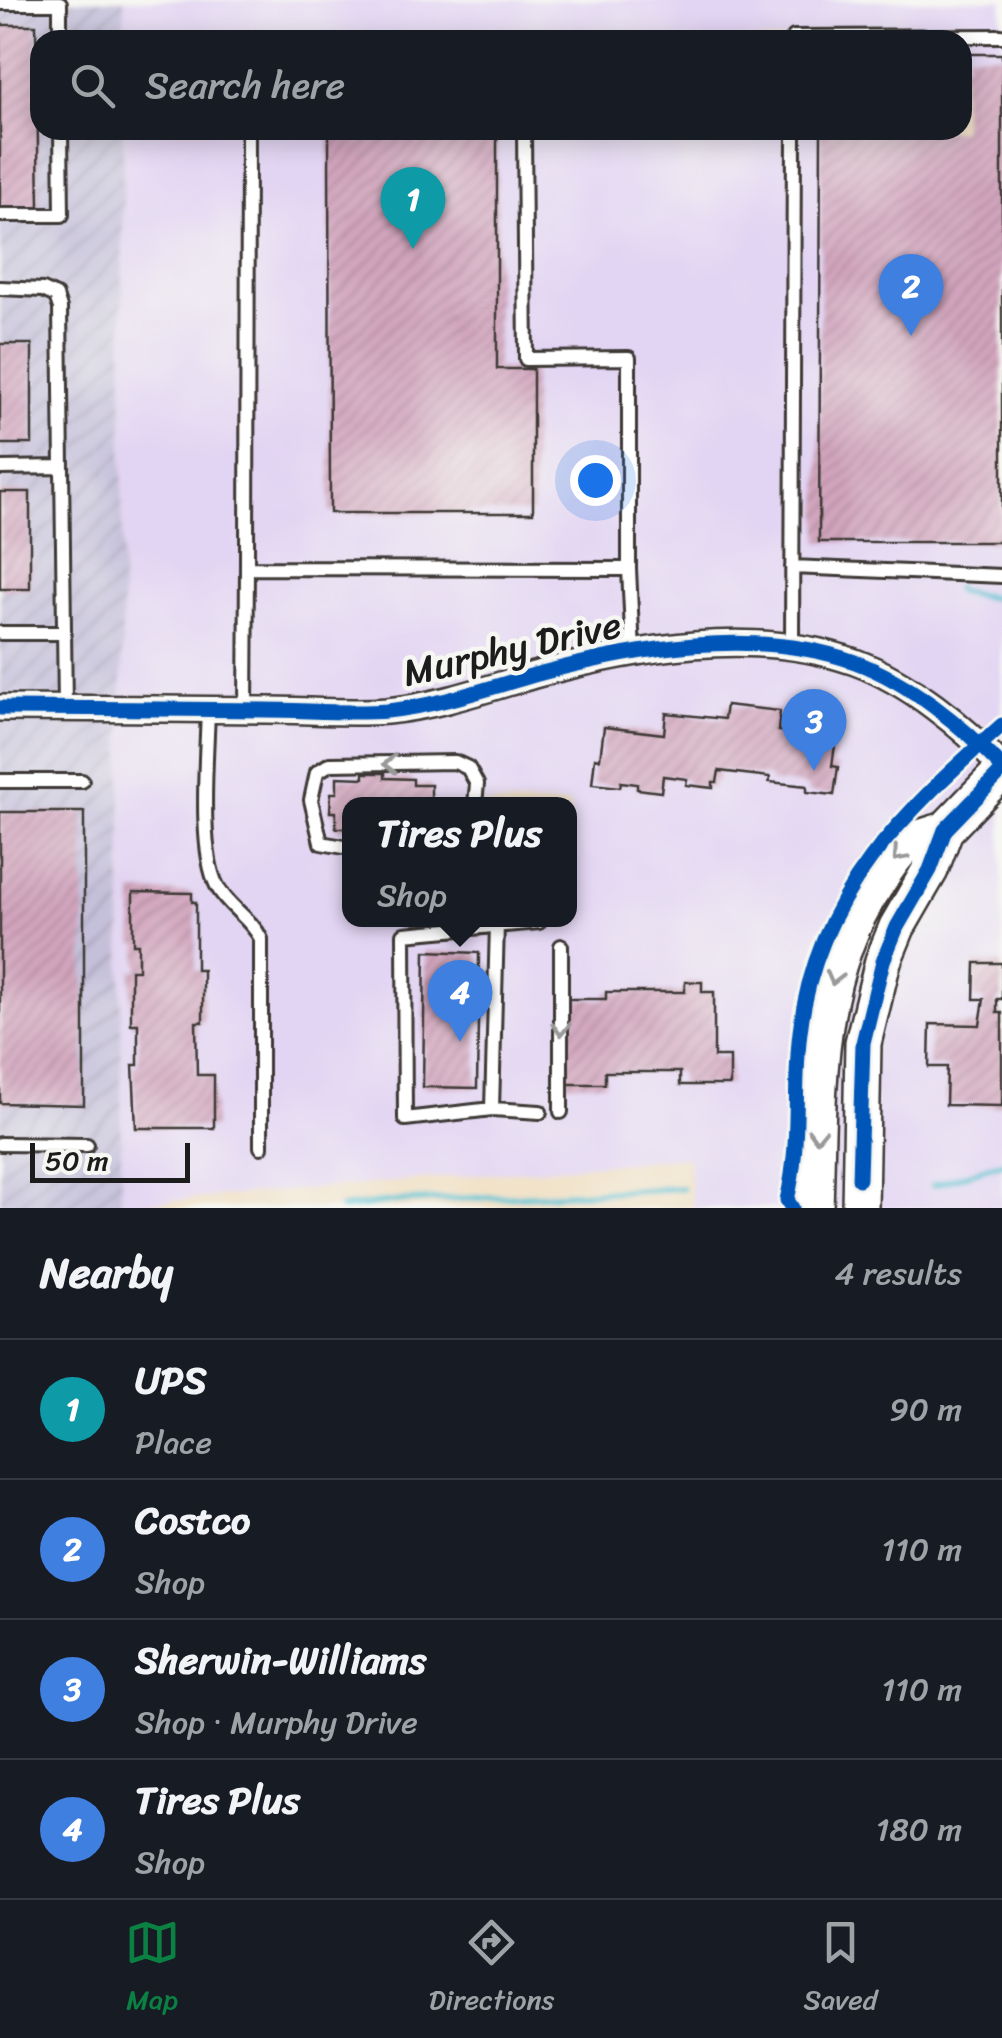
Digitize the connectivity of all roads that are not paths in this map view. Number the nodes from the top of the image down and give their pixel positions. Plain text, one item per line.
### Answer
1 (0, 3) edge
2 (60, 30) edge
3 (972, 36) edge
4 (1002, 36) edge
5 (61, 140) edge
6 (248, 140) edge
7 (524, 140) edge
8 (794, 140) edge
9 (0, 215) edge
10 (0, 288) edge
11 (62, 467) junction
12 (0, 468) edge
13 (792, 567) junction
14 (246, 568) junction
15 (628, 569) junction
16 (1002, 576) edge
17 (0, 633) edge
18 (64, 633) junction
19 (792, 646) junction
20 (633, 653) junction
21 (0, 708) edge
22 (65, 708) junction
23 (208, 709) junction
24 (246, 710) junction
25 (1002, 769) edge
26 (0, 781) edge
27 (82, 781) dead end
28 (476, 797) edge
29 (945, 830) junction
30 (342, 847) edge
31 (469, 927) edge
32 (497, 927) edge
33 (561, 946) dead end
34 (492, 1109) junction
35 (540, 1112) dead end
36 (561, 1112) dead end
37 (0, 1144) edge
38 (87, 1145) dead end
39 (262, 1147) dead end
40 (815, 1208) edge
41 (860, 1208) edge

1 - 2 lane
3 - 4 lane
5 - 9 lane
6 - 14 lane
7 - 15 lane
8 - 13 lane
10 - 11 lane
11 - 12 lane
11 - 18 lane
13 - 16 lane
13 - 19 lane
14 - 15 lane
14 - 24 lane
15 - 20 lane
17 - 18 lane
18 - 22 lane
19 - 20 street, Murphy Drive
19 - 25 street, Murphy Drive
20 - 24 street, Murphy Drive
21 - 22 street, Murphy Drive
22 - 23 street, Murphy Drive
23 - 24 street, Murphy Drive
23 - 39 lane
25 - 29 street
26 - 27 lane
28 -> 30 lane
29 -> 40 street
29 - 41 street
31 - 34 lane
32 - 34 lane
33 -> 36 lane
34 - 35 lane
37 - 38 lane

